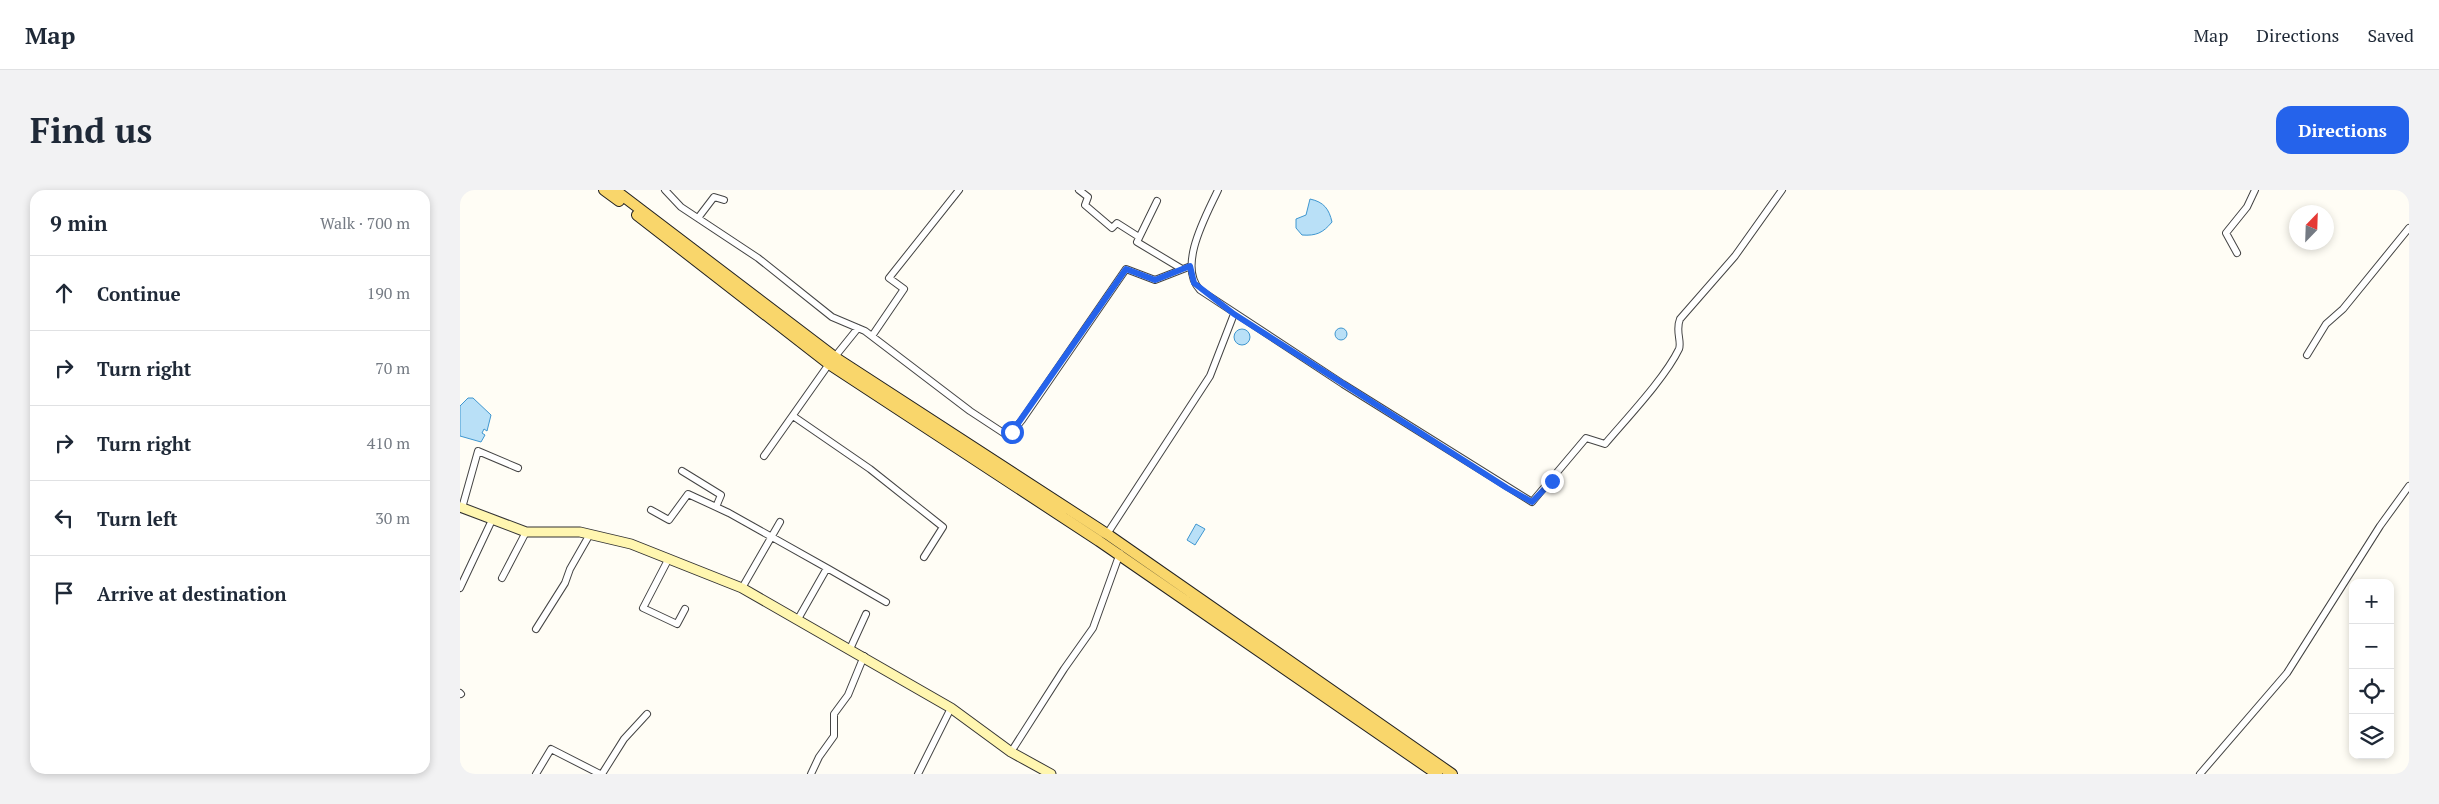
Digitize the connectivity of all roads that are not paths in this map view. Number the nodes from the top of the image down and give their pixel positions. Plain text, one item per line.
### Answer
1 (604, 190) edge
2 (615, 190) edge
3 (665, 190) edge
4 (959, 190) edge
5 (1079, 190) edge
6 (1218, 190) edge
7 (1782, 190) edge
8 (2254, 190) edge
9 (724, 200) dead end
10 (1157, 201) dead end
11 (698, 218) junction
12 (2409, 228) edge
13 (1139, 237) junction
14 (2236, 253) dead end
15 (1190, 266) junction
16 (1182, 269) junction
17 (1234, 314) junction
18 (858, 328) junction
19 (872, 336) junction
20 (2307, 355) dead end
21 (832, 361) junction
22 (793, 416) junction
23 (764, 456) dead end
24 (518, 468) dead end
25 (682, 471) dead end
26 (2409, 486) edge
27 (461, 507) edge
28 (716, 507) junction
29 (651, 510) dead end
30 (492, 520) junction
31 (780, 522) dead end
32 (526, 532) junction
33 (590, 534) junction
34 (1107, 534) junction
35 (772, 536) junction
36 (1124, 547) junction
37 (1118, 556) junction
38 (924, 557) dead end
39 (669, 558) junction
40 (827, 568) junction
41 (502, 578) dead end
42 (460, 588) edge
43 (742, 588) junction
44 (886, 602) dead end
45 (685, 609) dead end
46 (866, 614) dead end
47 (798, 619) junction
48 (536, 629) dead end
49 (850, 648) junction
50 (864, 656) junction
51 (951, 708) junction
52 (647, 714) dead end
53 (1011, 752) junction
54 (536, 774) edge
55 (601, 774) edge
56 (811, 774) edge
57 (918, 774) edge
58 (1051, 774) edge
59 (1436, 774) edge
60 (1452, 774) edge
61 (2200, 774) edge

1 - 21 main road
2 - 21 main road
3 - 11 street
4 - 19 street
5 - 13 street
6 - 15 street
7 - 17 street
8 - 14 street
9 - 11 street
10 - 13 street
11 - 18 street
12 - 20 street
13 - 16 street
15 - 16 street
15 - 17 street
16 - 19 street
17 - 34 street
18 - 19 street
18 - 21 street
21 - 22 street
21 - 34 main road
21 - 37 main road
22 - 23 street
22 - 38 street
24 - 27 street
25 - 28 street
26 - 61 street
27 - 30 street
28 - 29 street
28 - 35 street
30 - 32 street
30 - 42 street
31 - 35 street
32 - 33 street
32 - 41 street
33 - 39 street
33 - 48 street
34 - 36 main road
35 - 40 street
35 - 43 street
36 - 37 street
36 - 60 main road
37 - 53 street
37 - 59 main road
39 - 43 street
39 - 45 street
40 - 44 street
40 - 47 street
43 - 47 street
46 - 49 street
47 - 49 street
49 - 50 street
50 - 51 street
50 - 56 street
51 - 53 street
51 - 57 street
52 - 55 street
53 - 58 street
54 - 55 street

